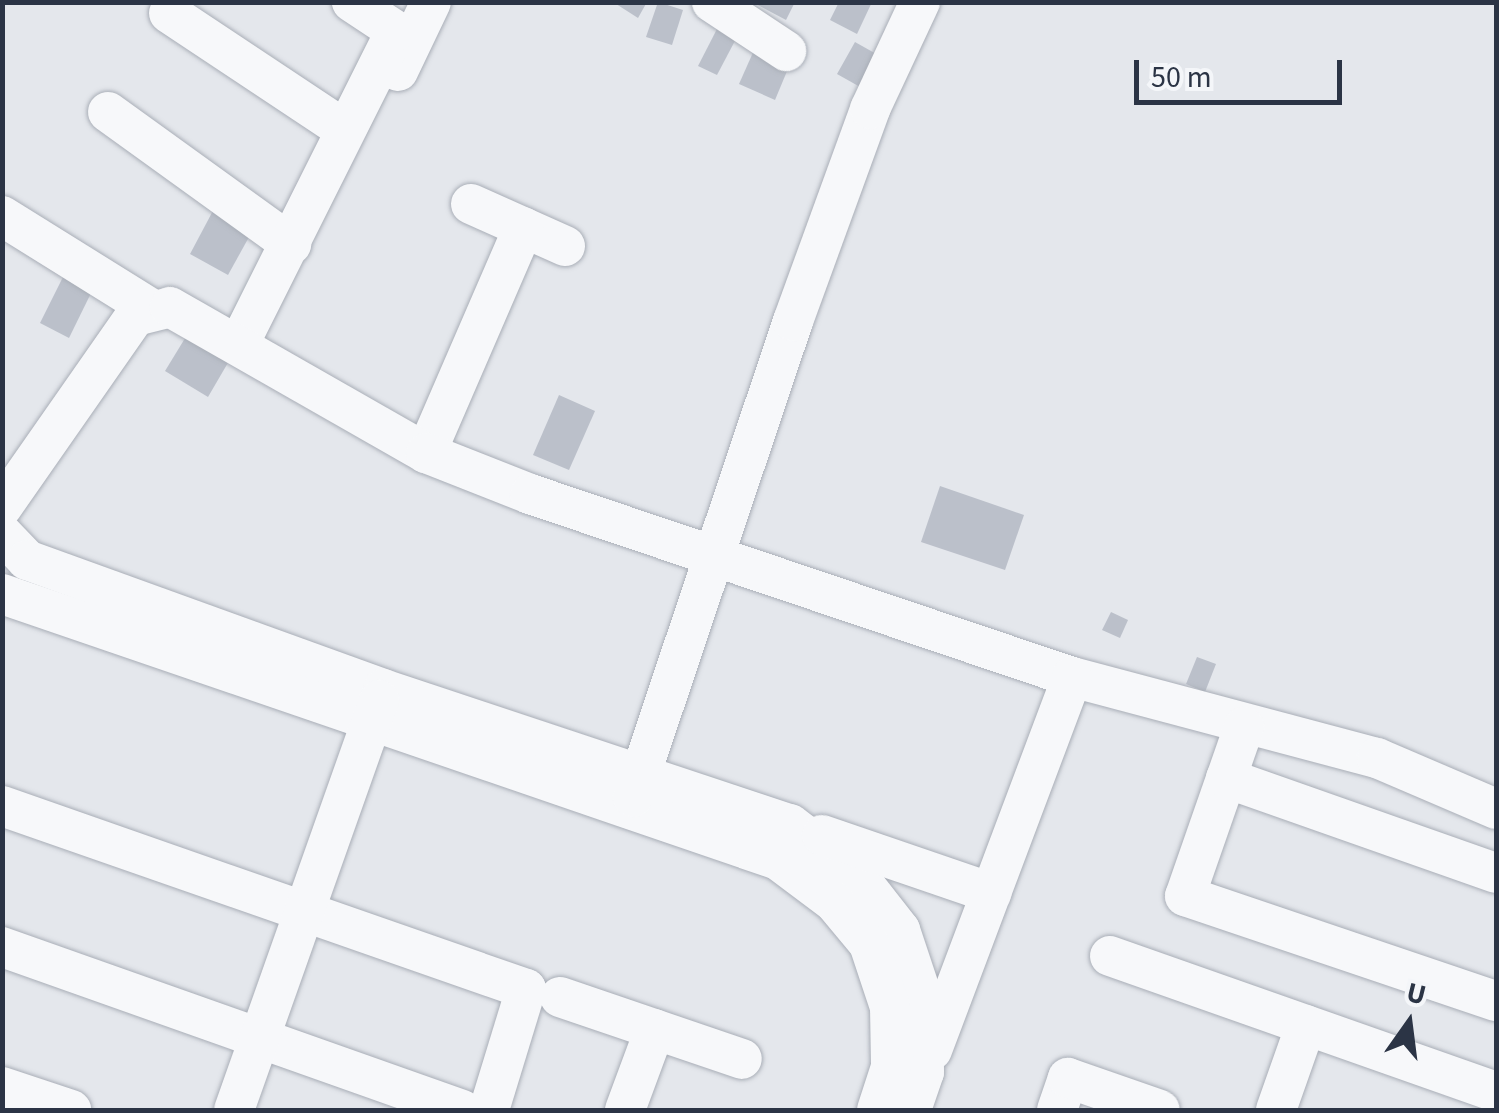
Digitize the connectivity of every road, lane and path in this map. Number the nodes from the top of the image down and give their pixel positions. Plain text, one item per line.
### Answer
1 (352, 2) edge
2 (431, 2) edge
3 (712, 2) edge
4 (920, 2) edge
5 (169, 14) dead end
6 (786, 51) dead end
7 (108, 112) dead end
8 (346, 130) junction
9 (470, 204) dead end
10 (2, 216) edge
11 (524, 227) junction
12 (291, 244) junction
13 (566, 246) dead end
14 (150, 308) junction
15 (251, 352) junction
16 (426, 453) junction
17 (2, 507) edge
18 (2, 534) edge
19 (717, 560) junction
20 (2, 594) edge
21 (1072, 678) junction
22 (377, 707) junction
23 (1244, 727) junction
24 (1226, 778) junction
25 (635, 791) junction
26 (2, 806) edge
27 (1496, 808) edge
28 (790, 824) junction
29 (1496, 873) edge
30 (991, 893) junction
31 (307, 910) junction
32 (2, 947) edge
33 (1110, 956) dead end
34 (560, 997) dead end
35 (1496, 1001) edge
36 (1306, 1025) junction
37 (654, 1029) junction
38 (260, 1040) junction
39 (742, 1058) dead end
40 (924, 1072) junction
41 (2, 1087) edge
42 (1496, 1092) edge
43 (71, 1110) edge
44 (234, 1110) edge
45 (462, 1110) edge
46 (489, 1110) edge
47 (624, 1110) edge
48 (877, 1110) edge
49 (912, 1110) edge
50 (1056, 1110) edge
51 (1160, 1110) edge
52 (1276, 1110) edge

1 - 8 street
2 - 15 street
3 - 6 street
4 - 19 street
5 - 8 street
7 - 12 street
8 - 12 street
9 - 11 street
10 - 14 street
11 - 13 street
11 - 16 street
12 - 15 street
14 - 15 street
14 - 17 street
15 - 16 street
16 - 19 street
18 - 22 street
19 - 21 street
19 - 25 street
20 - 22 street
21 - 23 street
21 - 30 street
22 - 25 street
22 - 31 street
23 - 24 street
23 - 27 street
24 - 29 street
24 - 35 street
25 - 28 street
25 - 48 street
26 - 31 street
28 - 30 street
28 - 40 street
30 - 40 street
31 - 38 street
31 - 46 street
32 - 38 street
33 - 36 street
34 - 37 street
36 - 42 street
36 - 52 street
37 - 39 street
37 - 47 street
38 - 44 street
38 - 45 street
40 - 49 street
41 - 43 street
50 - 51 street

